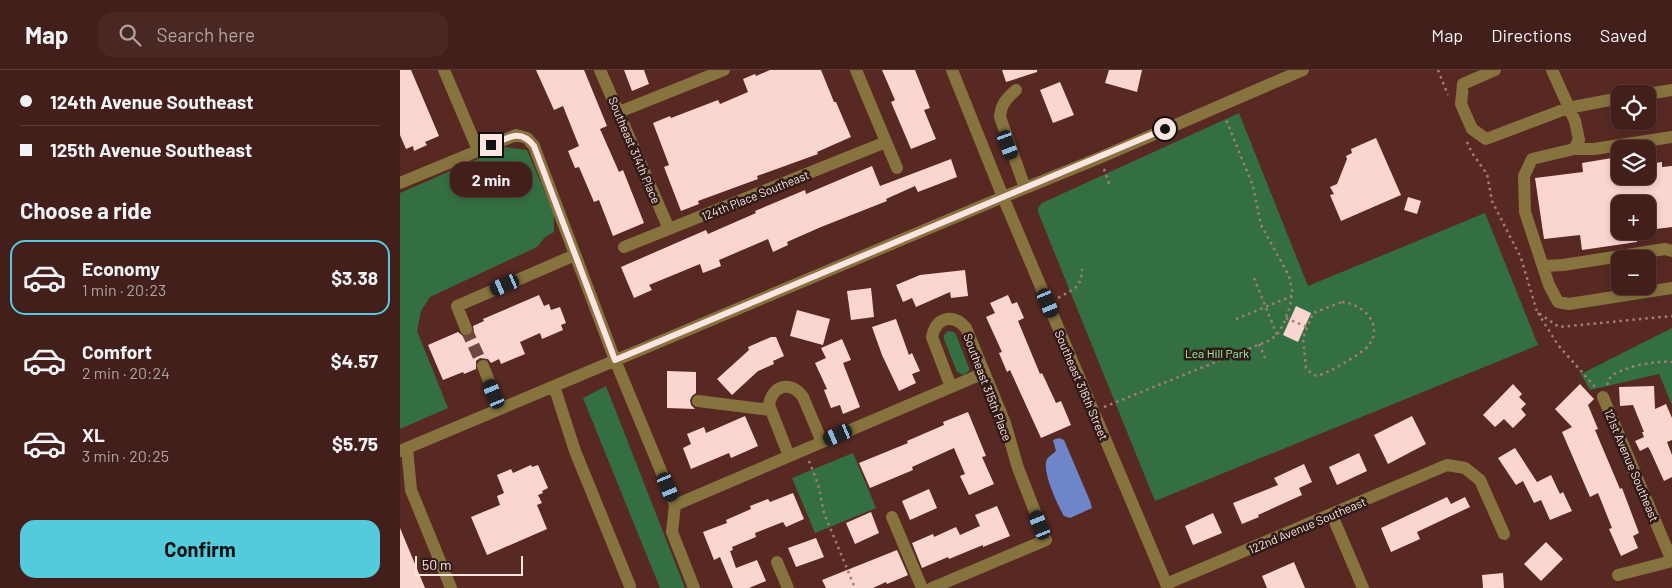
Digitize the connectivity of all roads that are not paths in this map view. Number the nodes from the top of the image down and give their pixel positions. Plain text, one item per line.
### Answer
1 (444, 70) edge
2 (600, 70) edge
3 (724, 70) edge
4 (856, 70) edge
5 (952, 70) edge
6 (1303, 70) edge
7 (1495, 70) edge
8 (1552, 70) edge
9 (1016, 90) dead end
10 (1672, 90) edge
11 (1656, 93) edge
12 (1611, 100) edge
13 (1568, 108) junction
14 (619, 112) junction
15 (1672, 137) edge
16 (886, 142) junction
17 (1574, 149) junction
18 (478, 150) junction
19 (897, 168) dead end
20 (400, 183) edge
21 (1024, 188) junction
22 (1003, 197) junction
23 (669, 229) junction
24 (624, 247) dead end
25 (1672, 251) edge
26 (575, 255) junction
27 (1543, 266) junction
28 (1672, 288) edge
29 (466, 329) tunnel mouth
30 (615, 360) junction
31 (482, 366) tunnel mouth
32 (984, 373) junction
33 (554, 386) junction
34 (951, 387) junction
35 (1603, 397) road end
36 (698, 401) dead end
37 (500, 409) junction
38 (770, 410) junction
39 (822, 442) junction
40 (403, 449) edge
41 (789, 456) junction
42 (675, 505) junction
43 (1332, 515) junction
44 (892, 516) dead end
45 (1504, 534) dead end
46 (1672, 560) edge
47 (777, 562) dead end
48 (1618, 575) dead end
49 (1167, 586) edge
50 (631, 587) edge
51 (451, 588) edge
52 (694, 588) edge
53 (788, 588) edge
54 (922, 588) edge
55 (932, 588) edge
56 (1363, 588) edge

1 - 18 street
2 - 14 street, Southeast 314th Place
3 - 14 street
4 - 16 street
5 - 22 street, Southeast 316th Street
6 - 21 street
7 - 13 street
8 - 13 street
9 - 21 street
10 - 11 street
12 - 13 street
13 - 17 street
14 - 23 street, Southeast 314th Place
15 - 17 street
16 - 19 street
16 - 23 street, 124th Place Southeast
17 - 27 street
18 - 20 street
18 - 26 street
21 - 22 street
22 - 30 street
22 - 49 street, Southeast 316th Street
23 - 24 street, 124th Place Southeast
25 - 27 street
26 - 29 street
26 - 30 street
27 - 28 street
30 - 33 street
30 - 42 street
31 - 37 street
32 - 34 street
32 - 34 street, Southeast 315th Place
32 - 55 street, Southeast 315th Place
33 - 37 street
33 - 50 street
34 - 39 street
35 - 46 street, 121st Avenue Southeast
36 - 38 street
37 - 40 street
38 - 39 street
38 - 41 street
39 - 41 street
40 - 51 street
41 - 42 street
42 - 52 street
43 - 45 street, 122nd Avenue Southeast
43 - 49 street, 122nd Avenue Southeast
43 - 56 street
44 - 54 street
46 - 48 street, 121st Avenue Southeast
47 - 53 street

